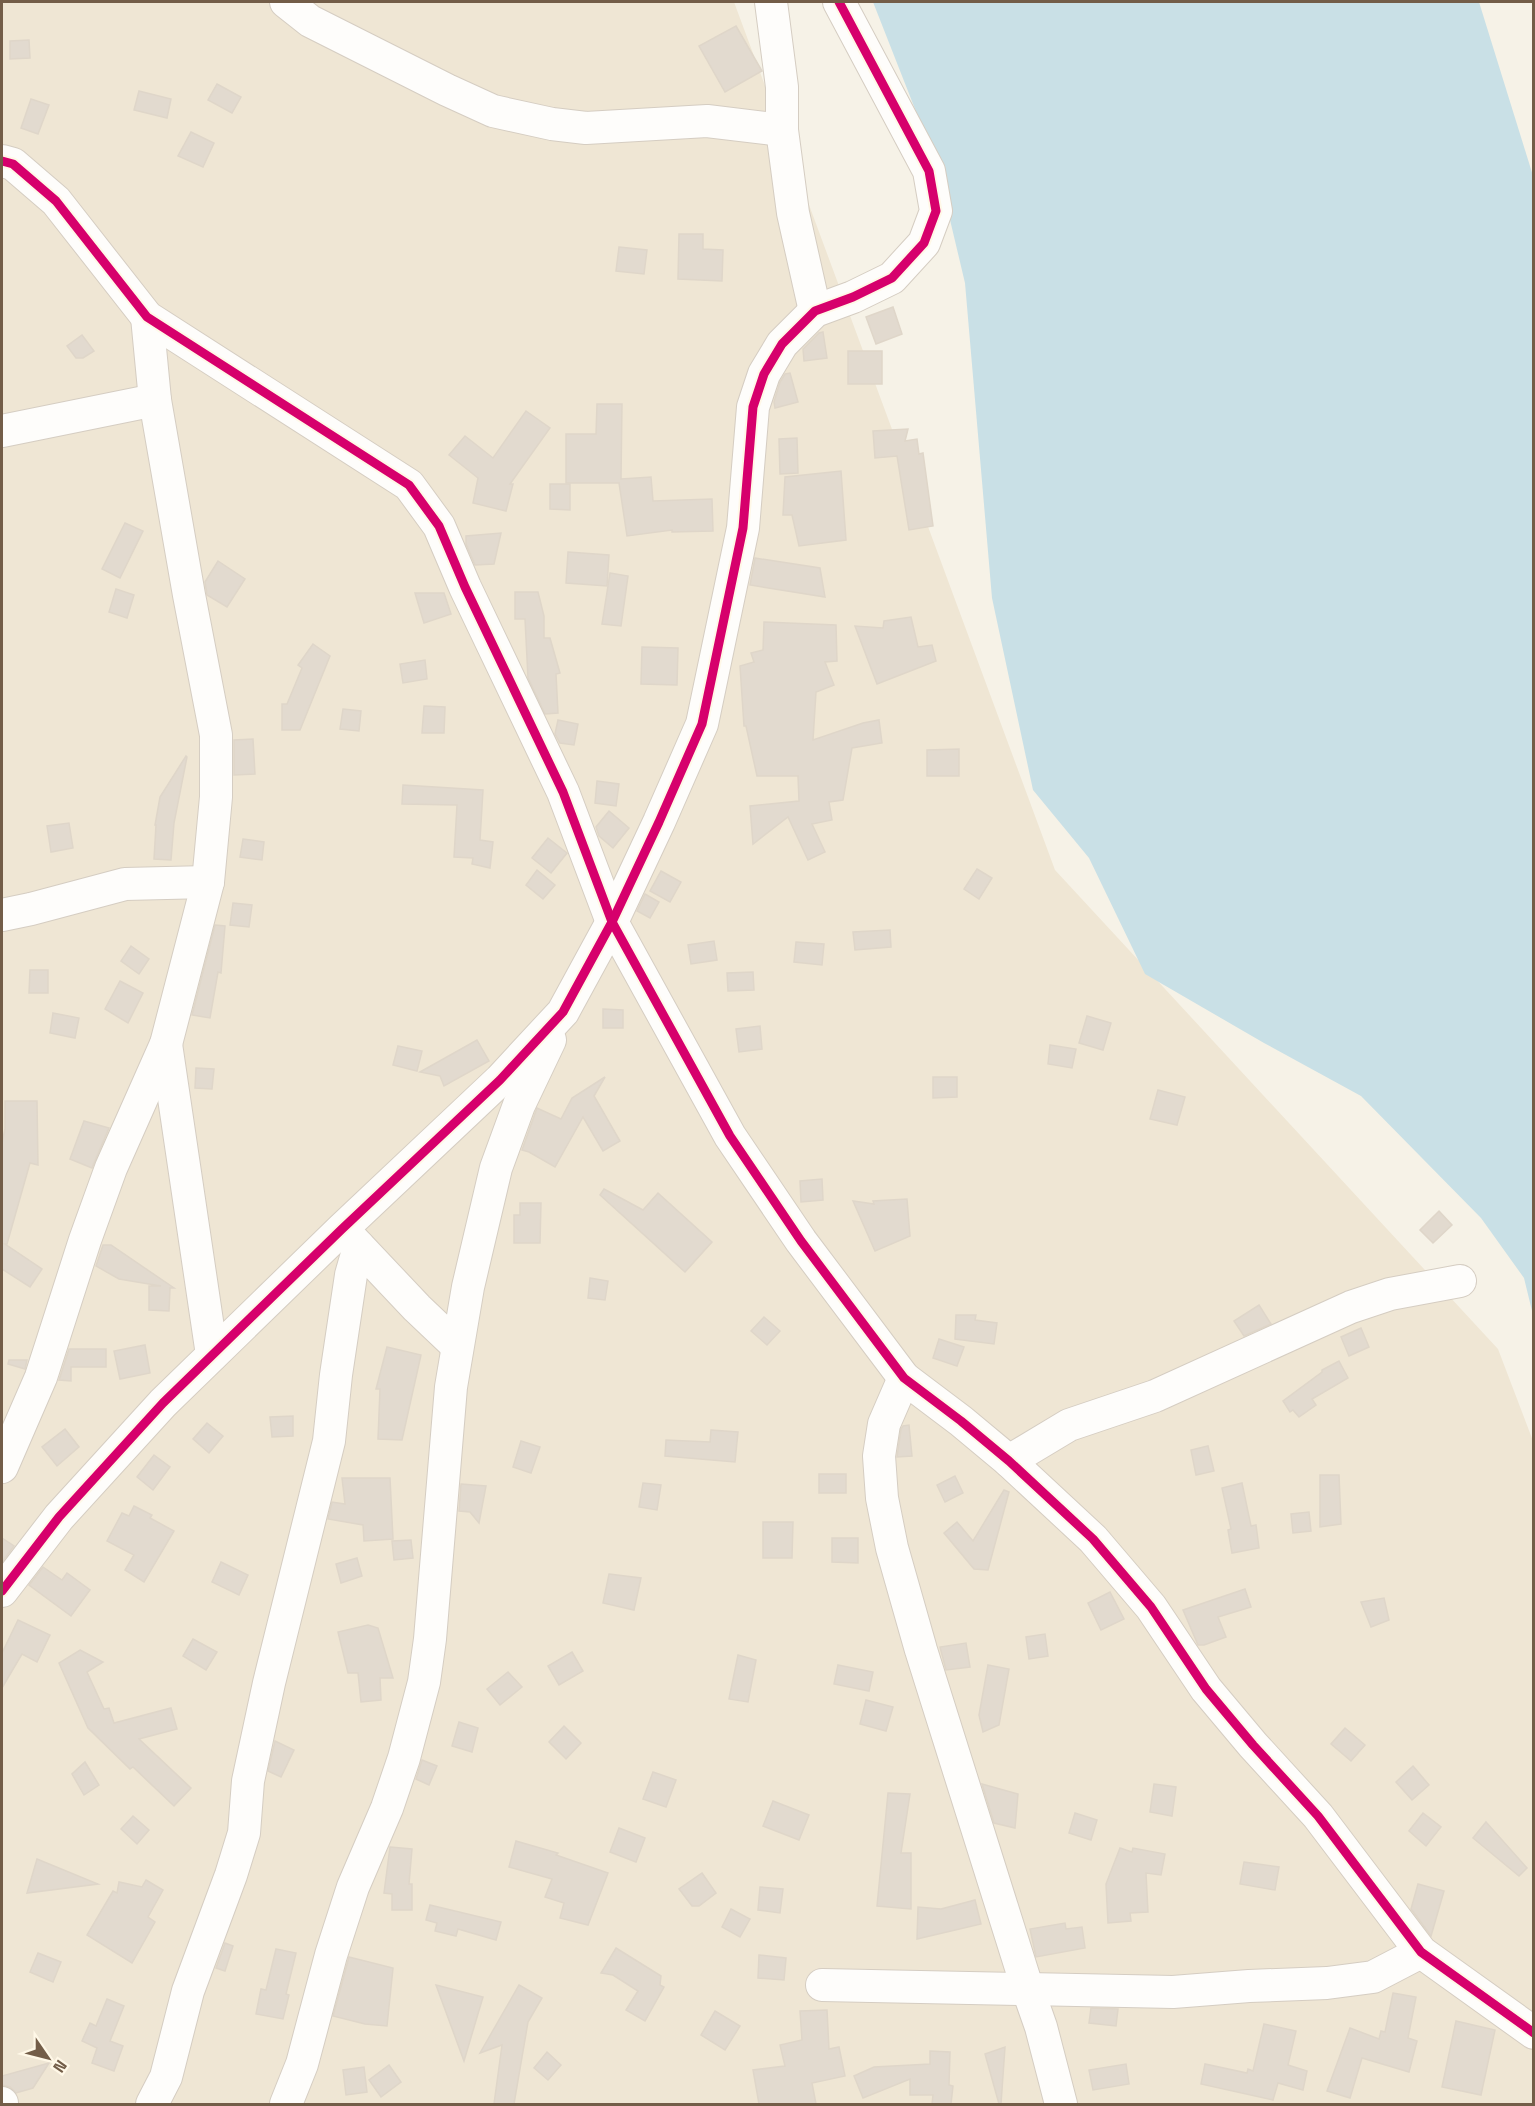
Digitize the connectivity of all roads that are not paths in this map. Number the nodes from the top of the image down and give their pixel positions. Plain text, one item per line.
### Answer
1 (286, 2) edge
2 (771, 2) edge
3 (839, 2) edge
4 (782, 130) junction
5 (2, 162) edge
6 (815, 311) junction
7 (147, 316) junction
8 (155, 400) junction
9 (2, 431) edge
10 (208, 882) junction
11 (2, 915) edge
12 (612, 922) junction
13 (563, 1012) junction
14 (166, 1044) junction
15 (350, 1238) junction
16 (1460, 1281) dead end
17 (457, 1346) junction
18 (212, 1355) junction
19 (904, 1378) junction
20 (1009, 1461) junction
21 (2, 1467) edge
22 (2, 1591) edge
23 (1421, 1952) junction
24 (822, 1985) dead end
25 (1028, 1990) junction
26 (1533, 2033) edge
27 (152, 2104) edge
28 (286, 2104) edge
29 (1061, 2104) edge

1 - 4 street
2 - 4 street
3 - 6 street
4 - 6 street
5 - 7 street
6 - 12 street
7 - 8 street
7 - 12 street
8 - 9 street
8 - 10 street
10 - 11 street
10 - 14 street
12 - 13 street
12 - 19 street
13 - 15 street
13 - 17 street
14 - 18 street
14 - 21 street
15 - 17 street
15 - 18 street
15 - 27 street
16 - 20 street
17 - 28 street
18 - 22 street
19 - 20 street
19 - 25 street
20 - 23 street
23 - 25 street
23 - 26 street
24 - 25 street
25 - 29 street

